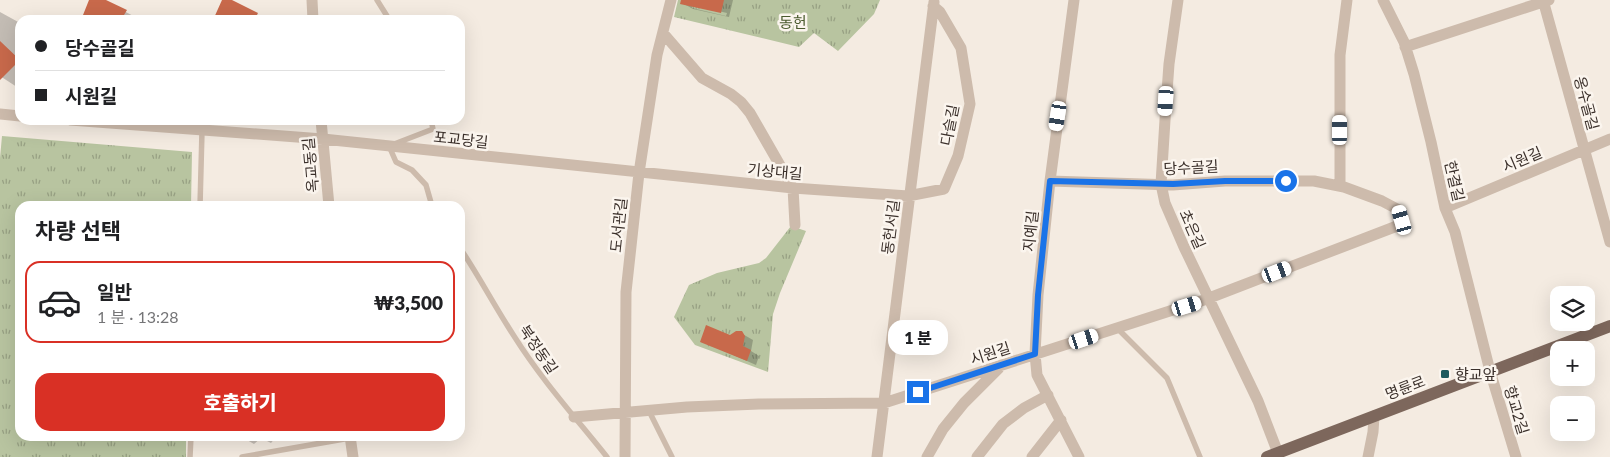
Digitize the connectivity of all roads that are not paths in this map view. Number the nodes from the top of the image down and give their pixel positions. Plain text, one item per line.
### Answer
1 (312, 0) edge
2 (377, 0) edge
3 (671, 0) edge
4 (1074, 0) edge
5 (1178, 0) edge
6 (1347, 0) edge
7 (1383, 0) edge
8 (1545, 1) edge
9 (934, 3) edge
10 (313, 15) edge
11 (385, 15) edge
12 (663, 33) junction
13 (1405, 47) junction
14 (0, 114) edge
15 (15, 116) edge
16 (130, 125) edge
17 (322, 125) edge
18 (432, 125) edge
19 (202, 131) junction
20 (323, 139) junction
21 (1610, 139) edge
22 (389, 146) junction
23 (1584, 150) junction
24 (639, 173) junction
25 (1050, 181) junction
26 (1161, 184) junction
27 (1340, 186) junction
28 (793, 188) junction
29 (908, 196) junction
30 (200, 201) edge
31 (329, 201) edge
32 (431, 201) edge
33 (1445, 208) junction
34 (795, 225) dead end
35 (1397, 226) joint
36 (1610, 242) edge
37 (465, 255) edge
38 (1209, 298) junction
39 (1610, 326) edge
40 (1117, 328) junction
41 (1035, 354) junction
42 (1002, 365) junction
43 (1490, 371) junction
44 (1048, 395) junction
45 (884, 403) junction
46 (649, 411) junction
47 (626, 413) junction
48 (1374, 416) junction
49 (574, 417) junction
50 (1061, 420) junction
51 (191, 441) edge
52 (328, 441) edge
53 (351, 441) edge
54 (1273, 455) edge
55 (190, 457) edge
56 (242, 457) edge
57 (353, 457) edge
58 (607, 457) edge
59 (625, 457) edge
60 (672, 457) edge
61 (877, 457) edge
62 (927, 457) edge
63 (977, 457) edge
64 (1032, 457) edge
65 (1079, 457) edge
66 (1200, 457) edge
67 (1368, 457) edge
68 (1516, 457) edge

1 - 10 street
2 - 11 lane
3 - 12 street, 도서관길
4 - 25 street, 지예길
5 - 26 street, 초은길
6 - 27 street
7 - 13 street, 한결길
8 - 13 street
8 - 23 street, 옹수골길
9 - 29 street, 동헌서길
9 - 29 street, 다슬길
12 - 24 street, 도서관길
12 - 28 street
13 - 33 street, 한결길
14 - 15 street
16 - 19 street, 포교당길
17 - 20 street, 옥교동길
18 - 22 lane
19 - 20 street, 포교당길
19 - 30 lane
20 - 22 street, 포교당길
20 - 31 street, 옥교동길
21 - 23 street, 시원길
22 - 24 street, 포교당길
22 - 32 lane
23 - 33 street, 시원길
23 - 36 street, 옹수골길
24 - 28 street, 기상대길
24 - 47 street, 도서관길
25 - 26 street, 당수골길
25 - 41 street, 지예길
26 - 27 street, 당수골길
26 - 38 street, 초은길
27 - 35 street, 당수골길
28 - 29 street, 기상대길
28 - 34 street
29 - 45 street, 동헌서길
33 - 43 street, 한결길
35 - 38 street, 시원길
37 - 49 lane, 북정동길
38 - 40 street, 시원길
38 - 54 street, 초은길
39 - 43 main road, 명륜로
40 - 41 street, 시원길
40 - 66 lane
41 - 42 street, 시원길
41 - 44 street, 지예길
42 - 45 street, 시원길
42 - 62 street
43 - 48 main road, 명륜로
43 - 68 street, 향교2길
44 - 50 street, 지예길
44 - 63 street
45 - 46 street, 시원길
45 - 61 street, 동헌서길
46 - 47 street, 시원길
46 - 60 lane
47 - 49 street, 시원길
47 - 59 street, 도서관길
48 - 54 main road, 명륜로
48 - 67 street
49 - 58 lane, 북정동길
50 - 64 street
50 - 65 street, 지예길
51 - 55 lane
52 - 56 lane
53 - 57 street

